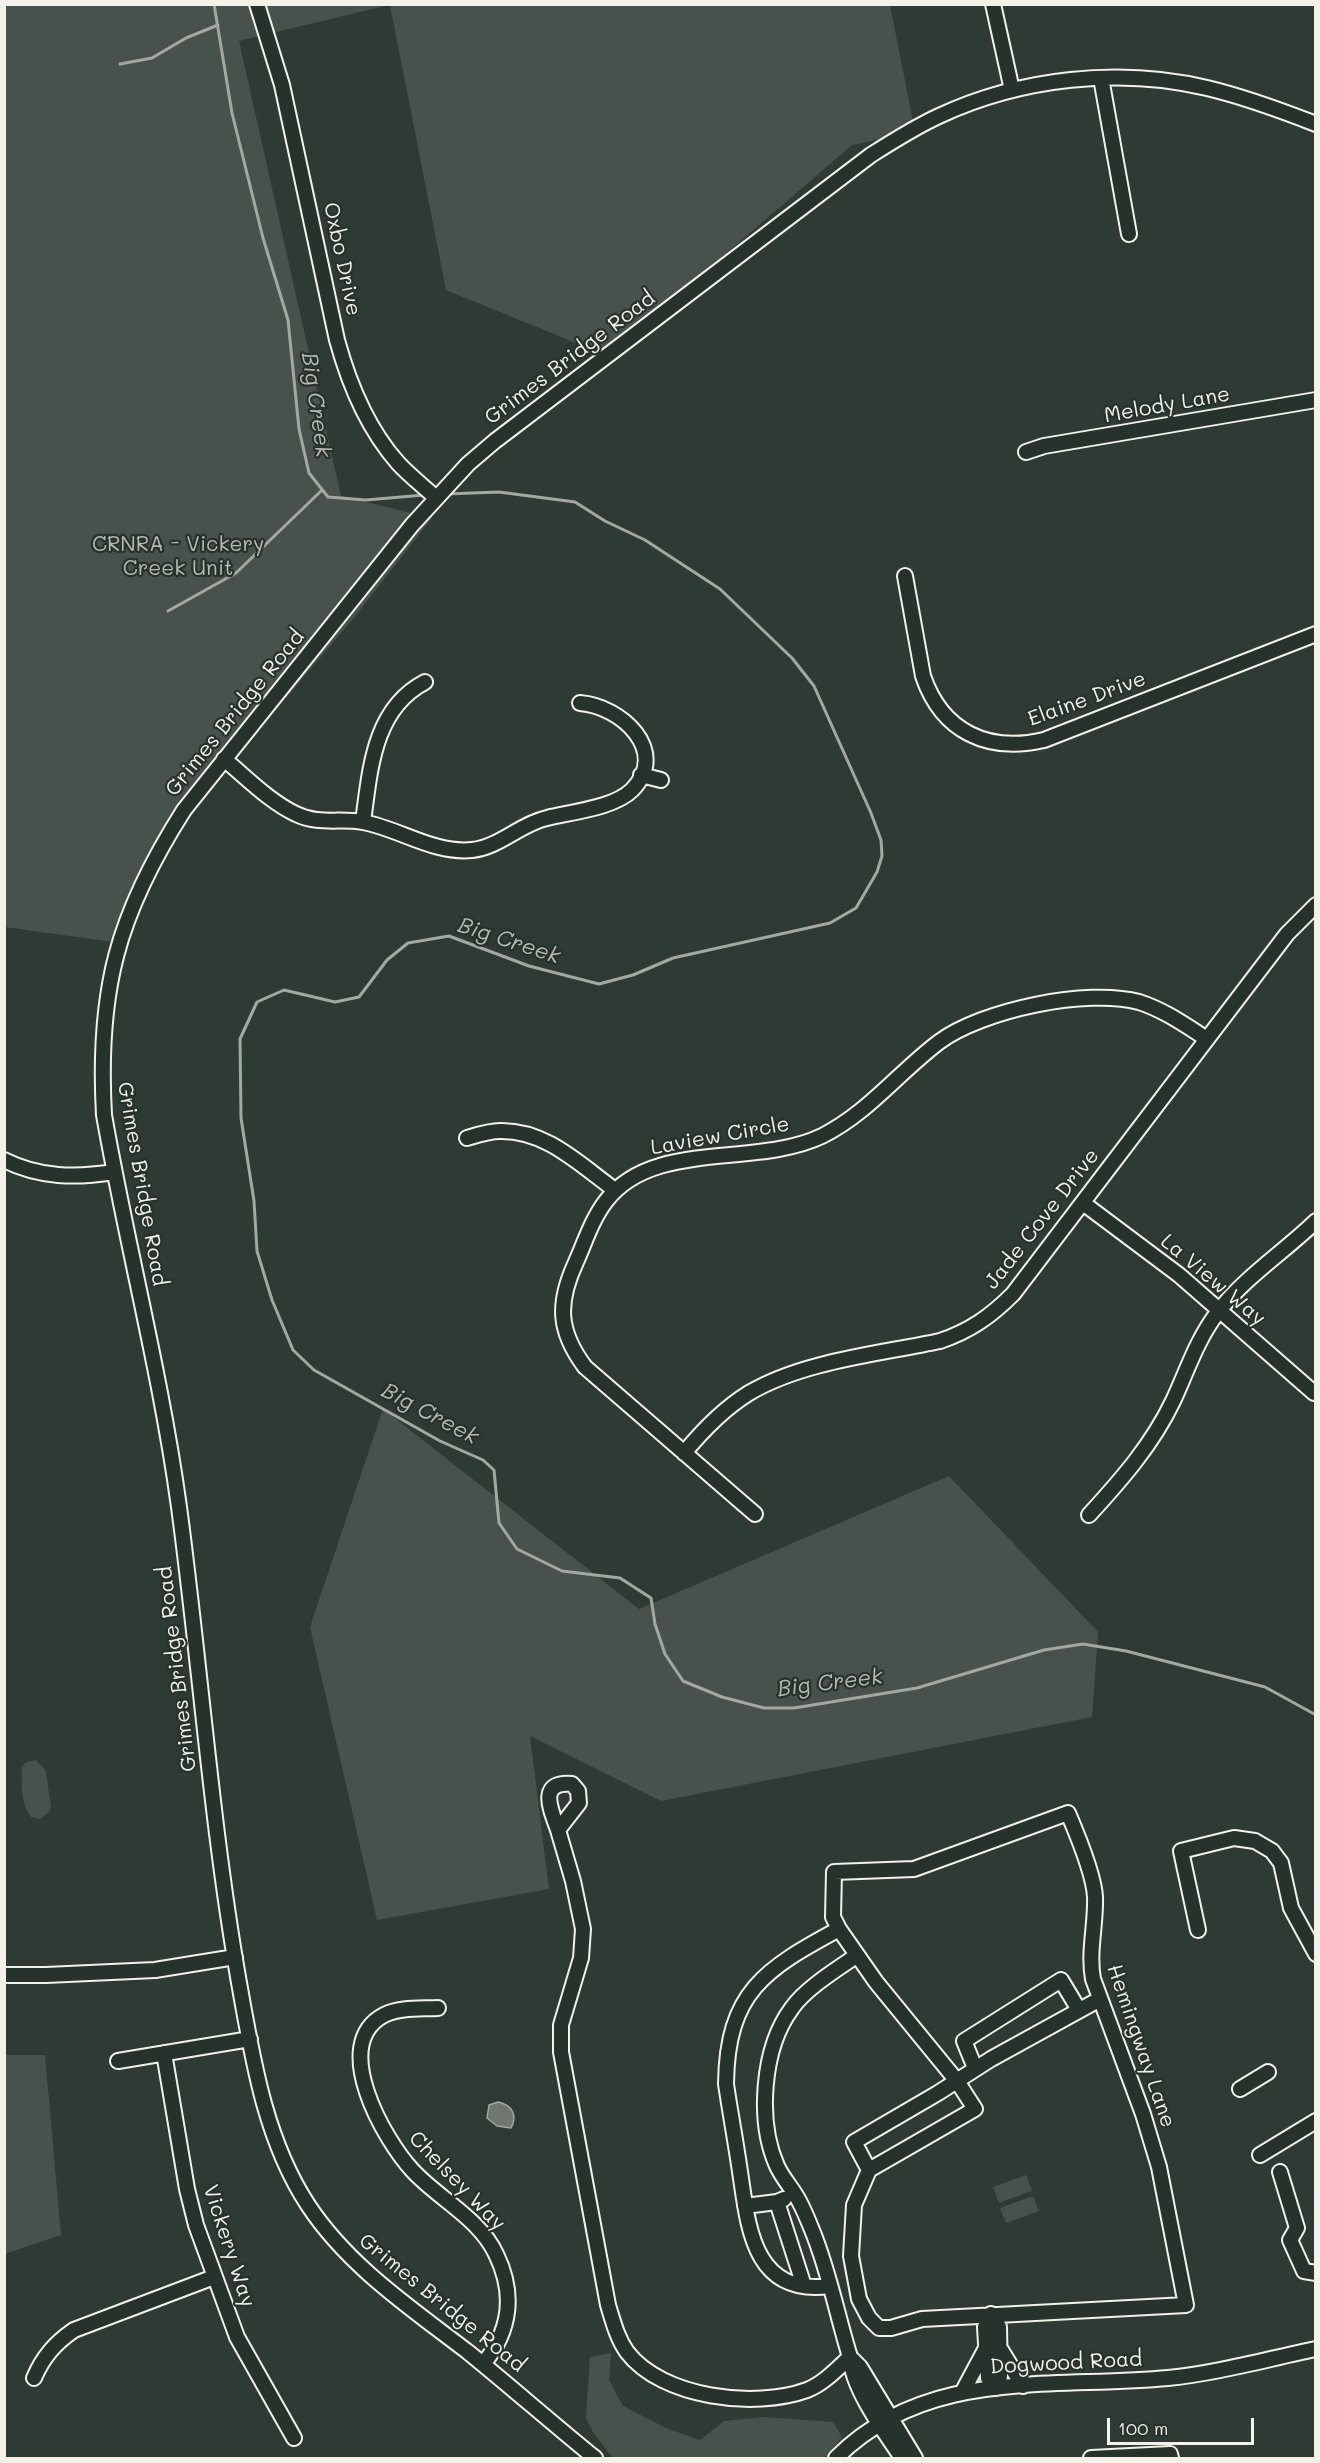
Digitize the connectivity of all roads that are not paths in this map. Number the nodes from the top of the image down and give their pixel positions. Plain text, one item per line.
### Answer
1 (256, 4) edge
2 (993, 4) edge
3 (1101, 78) junction
4 (1012, 90) junction
5 (1316, 124) edge
6 (1130, 234) dead end
7 (1316, 400) edge
8 (1026, 452) dead end
9 (435, 497) junction
10 (904, 576) dead end
11 (1316, 634) edge
12 (425, 682) dead end
13 (580, 703) dead end
14 (224, 759) junction
15 (641, 775) junction
16 (661, 780) dead end
17 (363, 822) junction
18 (1316, 905) edge
19 (1207, 1039) junction
20 (467, 1138) dead end
21 (4, 1160) edge
22 (114, 1172) junction
23 (615, 1190) junction
24 (1083, 1203) junction
25 (1316, 1221) edge
26 (1219, 1310) junction
27 (1314, 1393) dead end
28 (684, 1453) junction
29 (755, 1514) dead end
30 (1089, 1515) dead end
31 (558, 1830) dead end
32 (839, 1929) junction
33 (1198, 1930) dead end
34 (1316, 1954) edge
35 (856, 1956) junction
36 (235, 1957) junction
37 (4, 1975) edge
38 (1100, 1999) junction
39 (438, 2008) dead end
40 (1079, 2010) junction
41 (250, 2039) junction
42 (164, 2053) junction
43 (118, 2061) dead end
44 (975, 2068) junction
45 (1268, 2072) dead end
46 (957, 2081) junction
47 (1240, 2089) dead end
48 (1316, 2121) edge
49 (1260, 2155) dead end
50 (869, 2170) junction
51 (1280, 2172) dead end
52 (793, 2192) junction
53 (777, 2202) junction
54 (745, 2206) junction
55 (1316, 2273) edge
56 (214, 2277) junction
57 (804, 2286) junction
58 (829, 2286) junction
59 (991, 2314) junction
60 (993, 2348) junction
61 (1316, 2349) edge
62 (850, 2357) junction
63 (483, 2364) junction
64 (34, 2378) dead end
65 (1023, 2386) junction
66 (996, 2388) junction
67 (963, 2391) junction
68 (884, 2421) junction
69 (294, 2438) dead end
70 (902, 2452) edge
71 (595, 2458) edge
72 (836, 2458) edge
73 (915, 2458) edge
74 (1091, 2458) edge
75 (1170, 2458) edge

1 - 9 street, Oxbo Drive
2 - 4 street
3 - 4 street, Grimes Bridge Road
3 - 5 street, Grimes Bridge Road
3 - 6 street
4 - 9 street, Grimes Bridge Road
7 - 8 street, Melody Lane
9 - 14 street, Grimes Bridge Road
10 - 11 street, Elaine Drive
12 - 17 street
13 - 15 street
14 - 17 street
14 - 22 street, Grimes Bridge Road
15 - 16 street
15 - 17 street
18 - 19 street, Jade Cove Drive
19 - 23 street, Laview Circle
19 - 24 street, Jade Cove Drive
20 - 23 street
21 - 22 street
22 - 36 street, Grimes Bridge Road
23 - 28 street, Laview Circle
24 - 26 street, La View Way
24 - 28 street, Jade Cove Drive
25 - 26 street
26 - 27 street, La View Way
26 - 30 street
28 - 29 street, Laview Circle
31 - 62 street
32 - 35 street, Hemingway Lane
32 - 38 street, Hemingway Lane
32 - 54 street
33 - 34 street
35 - 46 street, Hemingway Lane
35 - 52 street
36 - 37 street
36 - 41 street, Grimes Bridge Road
38 - 40 street
38 - 59 street, Hemingway Lane
39 - 63 street, Chelsey Way
40 - 44 street
40 - 44 street
41 - 42 street
41 - 63 street, Grimes Bridge Road
42 - 43 street
42 - 56 street, Vickery Way
44 - 46 street
45 - 47 street
46 - 50 street
46 - 50 street, Hemingway Lane
48 - 49 street
50 - 59 street, Hemingway Lane
51 - 55 street
52 - 53 street
52 - 58 street
53 - 54 street
53 - 57 street
54 - 57 street
56 - 64 street
56 - 69 street, Vickery Way
57 - 58 street
58 - 62 street
59 - 60 street
60 - 65 street
60 - 66 street
60 - 67 street
61 - 65 street, Dogwood Road
62 - 68 street
63 - 71 street, Grimes Bridge Road
65 - 66 street, Dogwood Road
66 - 67 street, Dogwood Road
67 - 68 street, Dogwood Road
68 - 70 street
68 - 72 street, Dogwood Road
70 - 73 street
74 - 75 street

